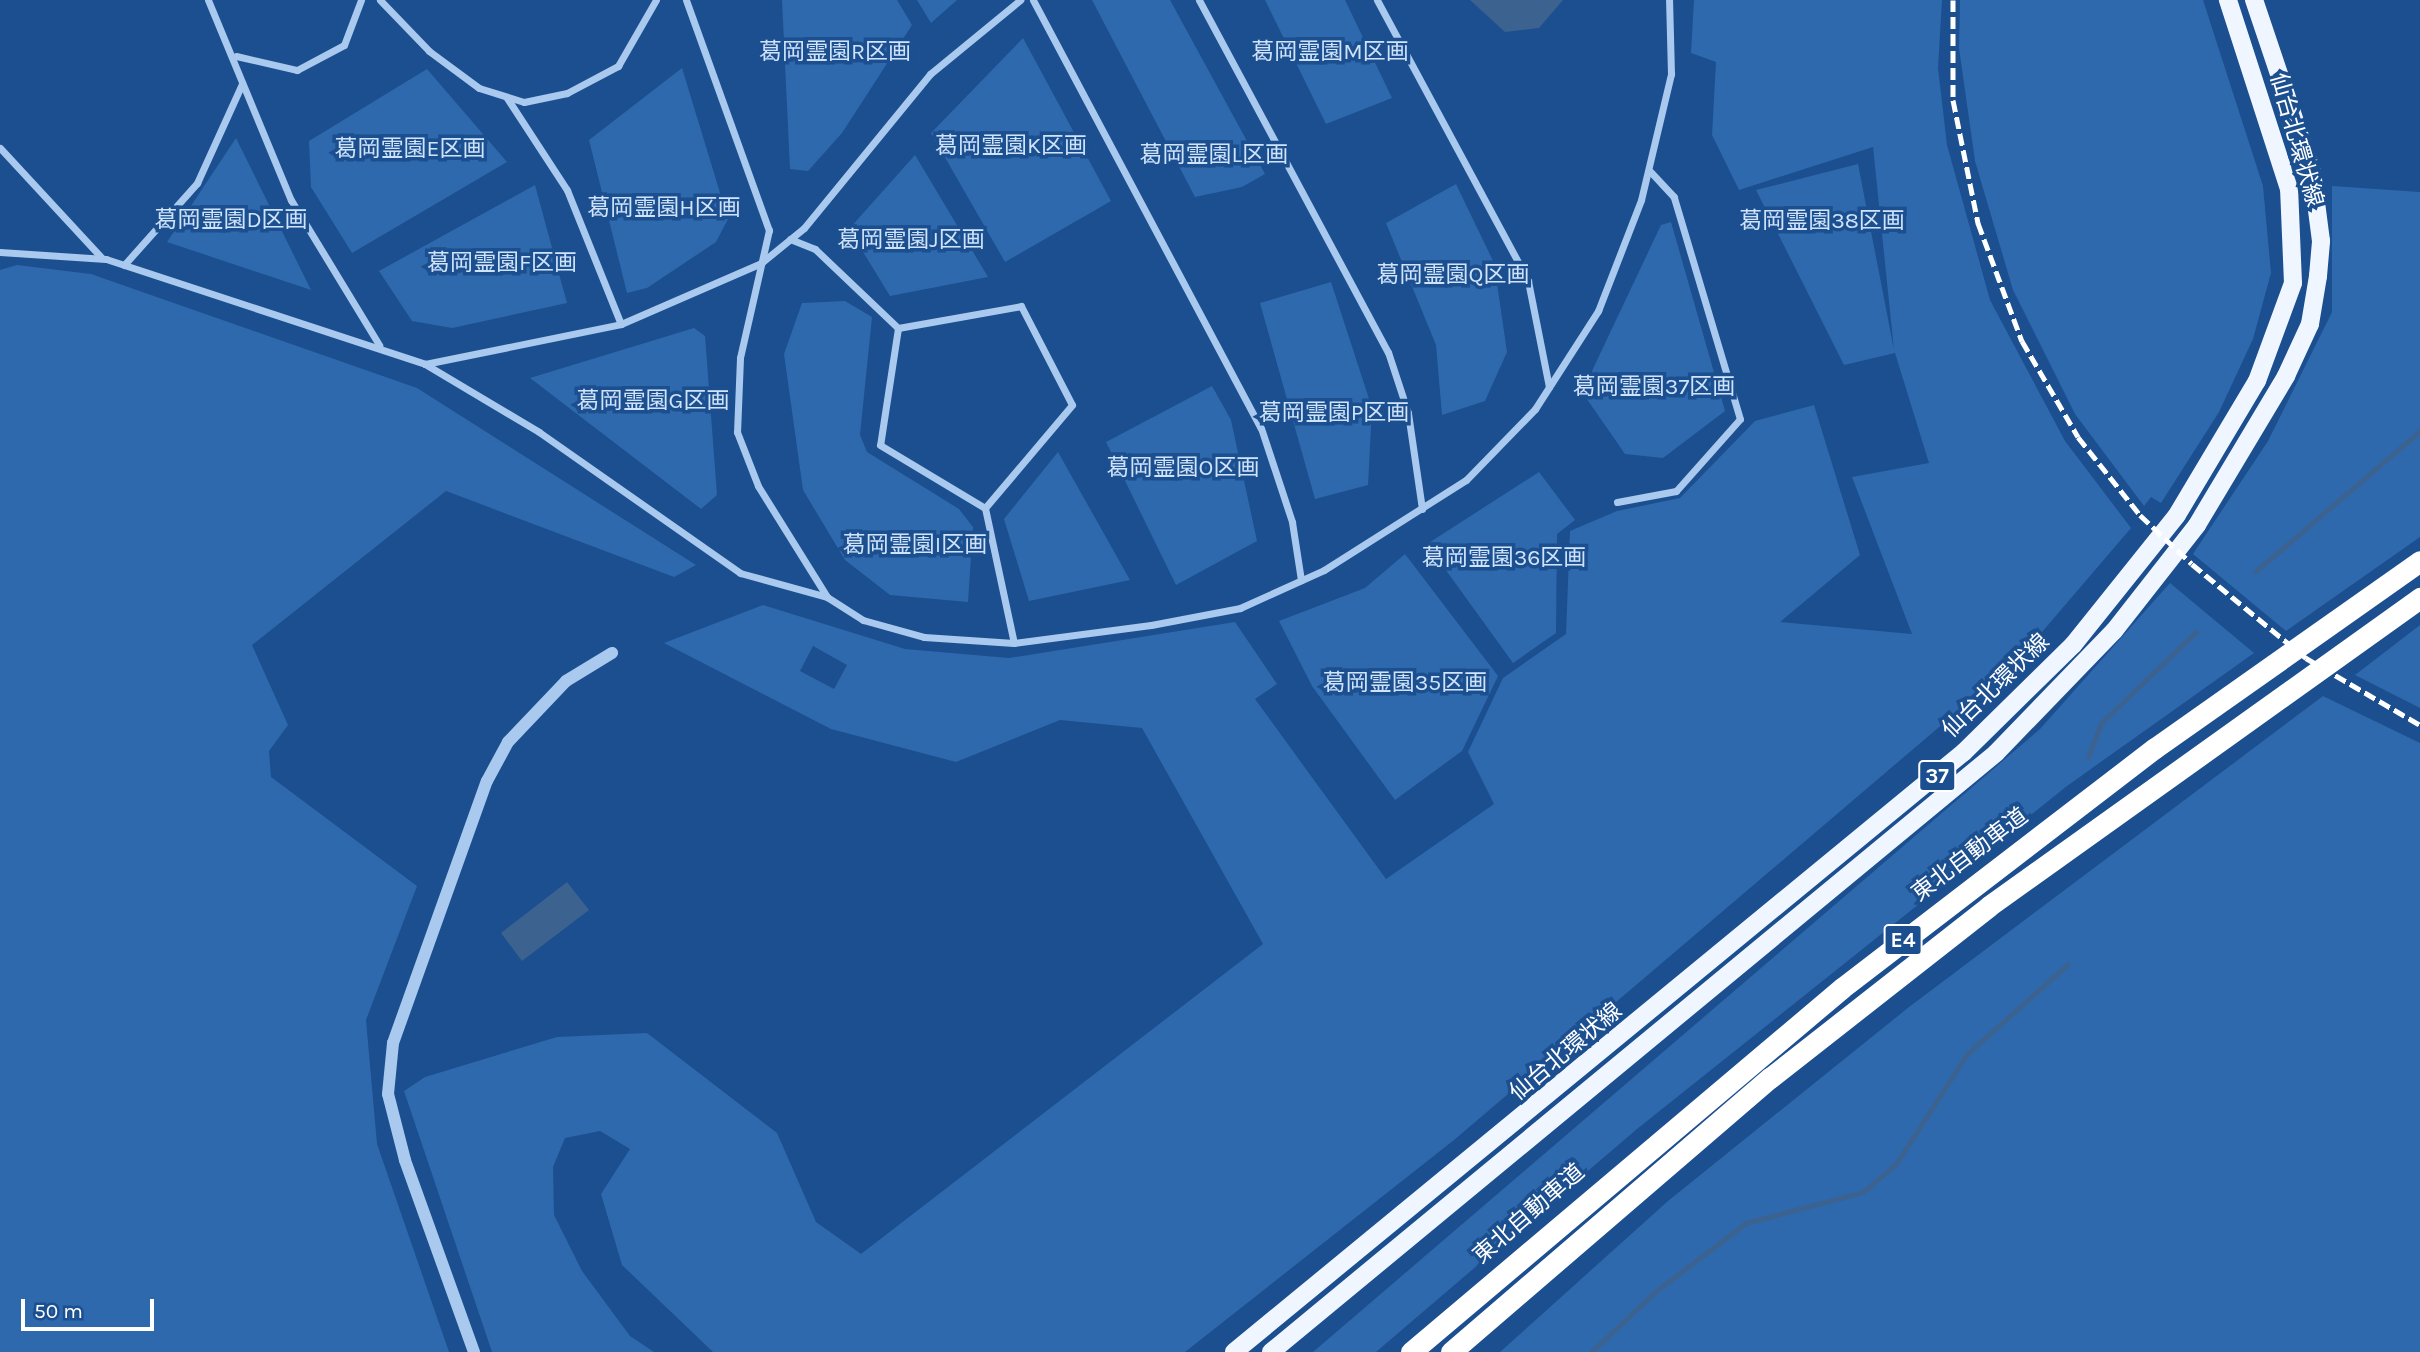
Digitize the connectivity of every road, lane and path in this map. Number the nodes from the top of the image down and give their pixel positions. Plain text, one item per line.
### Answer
1 (208, 0) edge
2 (361, 0) edge
3 (380, 0) edge
4 (656, 0) edge
5 (686, 0) edge
6 (1020, 0) edge
7 (1033, 0) edge
8 (1199, 0) edge
9 (1377, 0) edge
10 (1669, 0) edge
11 (2228, 0) edge
12 (2254, 0) edge
13 (236, 55) junction
14 (242, 83) junction
15 (507, 98) junction
16 (0, 148) edge
17 (1650, 171) junction
18 (790, 239) junction
19 (0, 252) edge
20 (102, 259) junction
21 (761, 263) junction
22 (124, 265) junction
23 (621, 324) junction
24 (898, 328) junction
25 (379, 345) junction
26 (425, 365) junction
27 (1549, 387) junction
28 (1617, 502) dead end
29 (985, 508) junction
30 (1422, 509) junction
31 (2420, 561) edge
32 (1301, 580) junction
33 (827, 597) junction
34 (2420, 598) edge
35 (1014, 643) junction
36 (612, 653) dead end
37 (474, 1352) edge
38 (1234, 1352) edge
39 (1271, 1352) edge
40 (1411, 1352) edge
41 (1451, 1352) edge

1 - 13 street
2 - 13 street
3 - 15 street
4 - 15 street
5 - 21 street
6 - 18 street
7 - 32 street
8 - 30 street
9 - 27 street
10 - 17 street
11 - 38 main road, 仙台北環状線 / 37
12 - 39 main road, 仙台北環状線 / 37
13 - 14 street
14 - 22 street
14 - 25 street
15 - 23 street
16 - 20 street
17 - 27 street
17 - 28 street
18 - 21 street
18 - 24 street
19 - 20 street
20 - 22 street
21 - 23 street
21 - 33 street
22 - 25 street
23 - 26 street
24 - 29 street
24 - 29 street
25 - 26 street
26 - 33 street
27 - 30 street
29 - 35 street
30 - 32 street
31 - 40 highway, 東北自動車道 / E4
32 - 35 street
33 - 35 street
34 - 41 highway, E4
36 - 37 street

